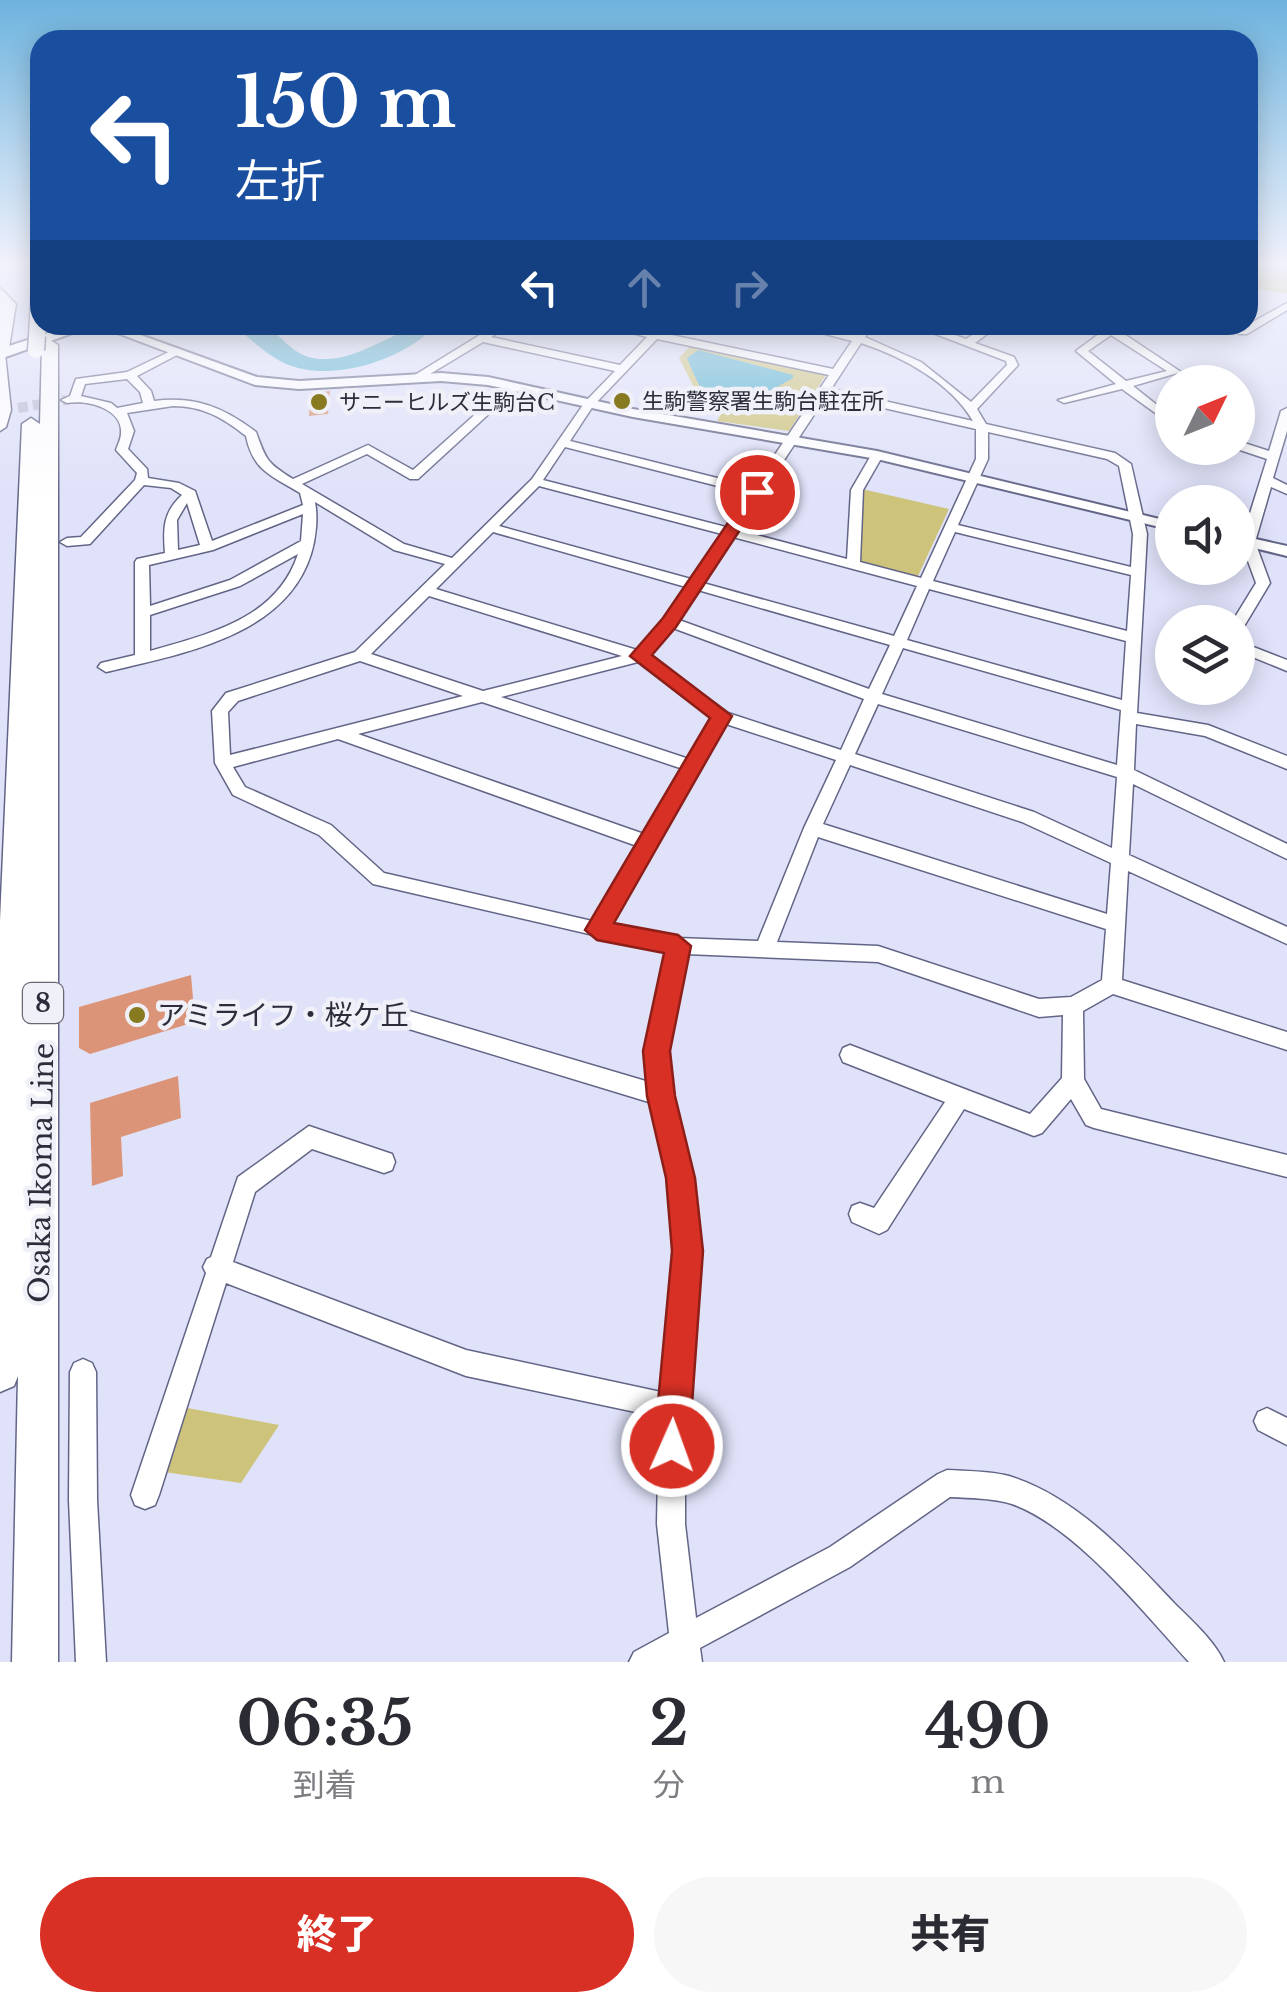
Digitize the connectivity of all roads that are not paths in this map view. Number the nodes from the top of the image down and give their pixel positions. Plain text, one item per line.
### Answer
1 (44, 342) edge
2 (44, 342) edge
3 (143, 342) edge
4 (475, 342) edge
5 (497, 342) edge
6 (648, 342) edge
7 (685, 342) edge
8 (857, 342) edge
9 (870, 342) edge
10 (964, 342) edge
11 (1096, 342) edge
12 (1134, 342) edge
13 (968, 343) joint
14 (1, 346) edge
15 (173, 354) junction
16 (622, 369) junction
17 (835, 373) junction
18 (130, 375) junction
19 (416, 378) junction
20 (1124, 383) junction
21 (513, 386) junction
22 (825, 390) junction
23 (1064, 400) dead end
24 (6, 404) edge
25 (149, 404) junction
26 (589, 404) junction
27 (972, 408) junction
28 (120, 411) junction
29 (1155, 411) edge
30 (1287, 411) edge
31 (0, 427) edge
32 (985, 428) junction
33 (790, 440) junction
34 (562, 443) junction
35 (1255, 451) edge
36 (877, 455) junction
37 (1271, 456) junction
38 (974, 476) junction
39 (1265, 478) junction
40 (140, 482) junction
41 (536, 482) junction
42 (1287, 490) edge
43 (757, 492) junction
44 (303, 493) junction
45 (191, 494) junction
46 (1255, 507) edge
47 (1138, 519) junction
48 (1155, 522) edge
49 (950, 527) junction
50 (492, 528) junction
51 (728, 533) junction
52 (67, 542) dead end
53 (307, 543) junction
54 (1255, 543) edge
55 (208, 547) junction
56 (1287, 550) edge
57 (172, 556) junction
58 (456, 563) junction
59 (853, 566) junction
60 (1255, 566) edge
61 (1136, 572) junction
62 (925, 584) junction
63 (691, 585) junction
64 (427, 591) junction
65 (1250, 605) edge
66 (142, 613) junction
67 (670, 622) junction
68 (1131, 637) junction
69 (899, 642) junction
70 (1255, 653) edge
71 (143, 656) junction
72 (360, 656) junction
73 (640, 656) junction
74 (1287, 666) edge
75 (96, 686) dead end
76 (874, 697) junction
77 (482, 698) junction
78 (1128, 712) junction
79 (722, 716) junction
80 (340, 734) junction
81 (845, 759) junction
82 (222, 763) junction
83 (1287, 763) edge
84 (692, 766) junction
85 (1125, 773) junction
86 (814, 828) junction
87 (649, 843) junction
88 (1287, 852) edge
89 (1118, 859) junction
90 (1117, 925) junction
91 (597, 930) junction
92 (1287, 936) edge
93 (678, 946) junction
94 (764, 950) junction
95 (1112, 985) junction
96 (1073, 1006) junction
97 (398, 1016) dead end
98 (1287, 1040) edge
99 (850, 1055) dead end
100 (1072, 1082) junction
101 (661, 1096) junction
102 (958, 1100) junction
103 (384, 1162) dead end
104 (1287, 1166) edge
105 (860, 1214) dead end
106 (216, 1266) junction
107 (0, 1372) edge
108 (83, 1372) dead end
109 (672, 1408) junction
110 (144, 1494) dead end
111 (684, 1652) edge
112 (35, 1662) edge
113 (91, 1662) edge
114 (644, 1662) edge
115 (1209, 1662) edge

1 - 107 main road, Osaka Ikoma Line / 8
2 - 112 main road, Osaka Ikoma Line / 8
3 - 15 street
4 - 19 street
5 - 16 street
6 - 16 street
7 - 17 street
8 - 17 street
9 - 27 street
10 - 13 street
11 - 20 street
12 - 20 street
13 - 27 street
14 - 24 street
15 - 18 street
15 - 19 street
16 - 26 street
17 - 22 street
18 - 25 street
18 - 28 street
19 - 21 street
20 - 23 street
20 - 29 street
21 - 26 street
21 - 44 street
22 - 32 street
22 - 33 street
24 - 31 street
25 - 28 street
25 - 44 street
26 - 33 street
26 - 34 street
27 - 32 street
28 - 40 street
30 - 37 street
32 - 38 street
32 - 47 street
33 - 36 street
33 - 43 street
34 - 41 street
34 - 43 street
35 - 37 street
36 - 38 street
36 - 59 street
37 - 39 street
38 - 47 street
38 - 49 street
39 - 42 street
39 - 46 street
40 - 45 street
40 - 52 street
41 - 50 street
41 - 51 street
43 - 51 street
44 - 53 street
44 - 55 street
44 - 58 street
45 - 55 street
45 - 57 street
47 - 48 street
47 - 61 street
49 - 61 street
49 - 62 street
50 - 58 street
50 - 63 street
51 - 59 street
51 - 63 street
53 - 66 street
53 - 71 street
54 - 56 street
55 - 57 street
57 - 66 street
58 - 64 street
59 - 62 street
60 - 65 street
61 - 68 street
62 - 68 street
62 - 69 street
63 - 67 street
63 - 69 street
64 - 72 street
64 - 73 street
66 - 71 street
67 - 73 street
67 - 76 street
68 - 78 street
69 - 76 street
69 - 78 street
70 - 74 street
71 - 75 street
72 - 77 street
72 - 82 street
73 - 77 street
73 - 79 street
76 - 81 street
76 - 85 street
77 - 80 street
77 - 84 street
78 - 83 street
78 - 85 street
79 - 81 street
79 - 84 street
80 - 82 street
80 - 87 street
81 - 86 street
81 - 89 street
82 - 91 street
84 - 87 street
85 - 88 street
85 - 89 street
86 - 90 street
86 - 94 street
87 - 91 street
89 - 90 street
89 - 92 street
90 - 95 street
91 - 93 street
93 - 94 street
93 - 101 street
94 - 96 street
95 - 96 street
95 - 98 street
96 - 100 street
97 - 101 street
99 - 102 street
100 - 102 street
100 - 104 street
101 - 109 street
102 - 105 street
103 - 106 street
106 - 109 street
106 - 110 street
108 - 113 street
109 - 111 street
111 - 114 street
111 - 115 street

